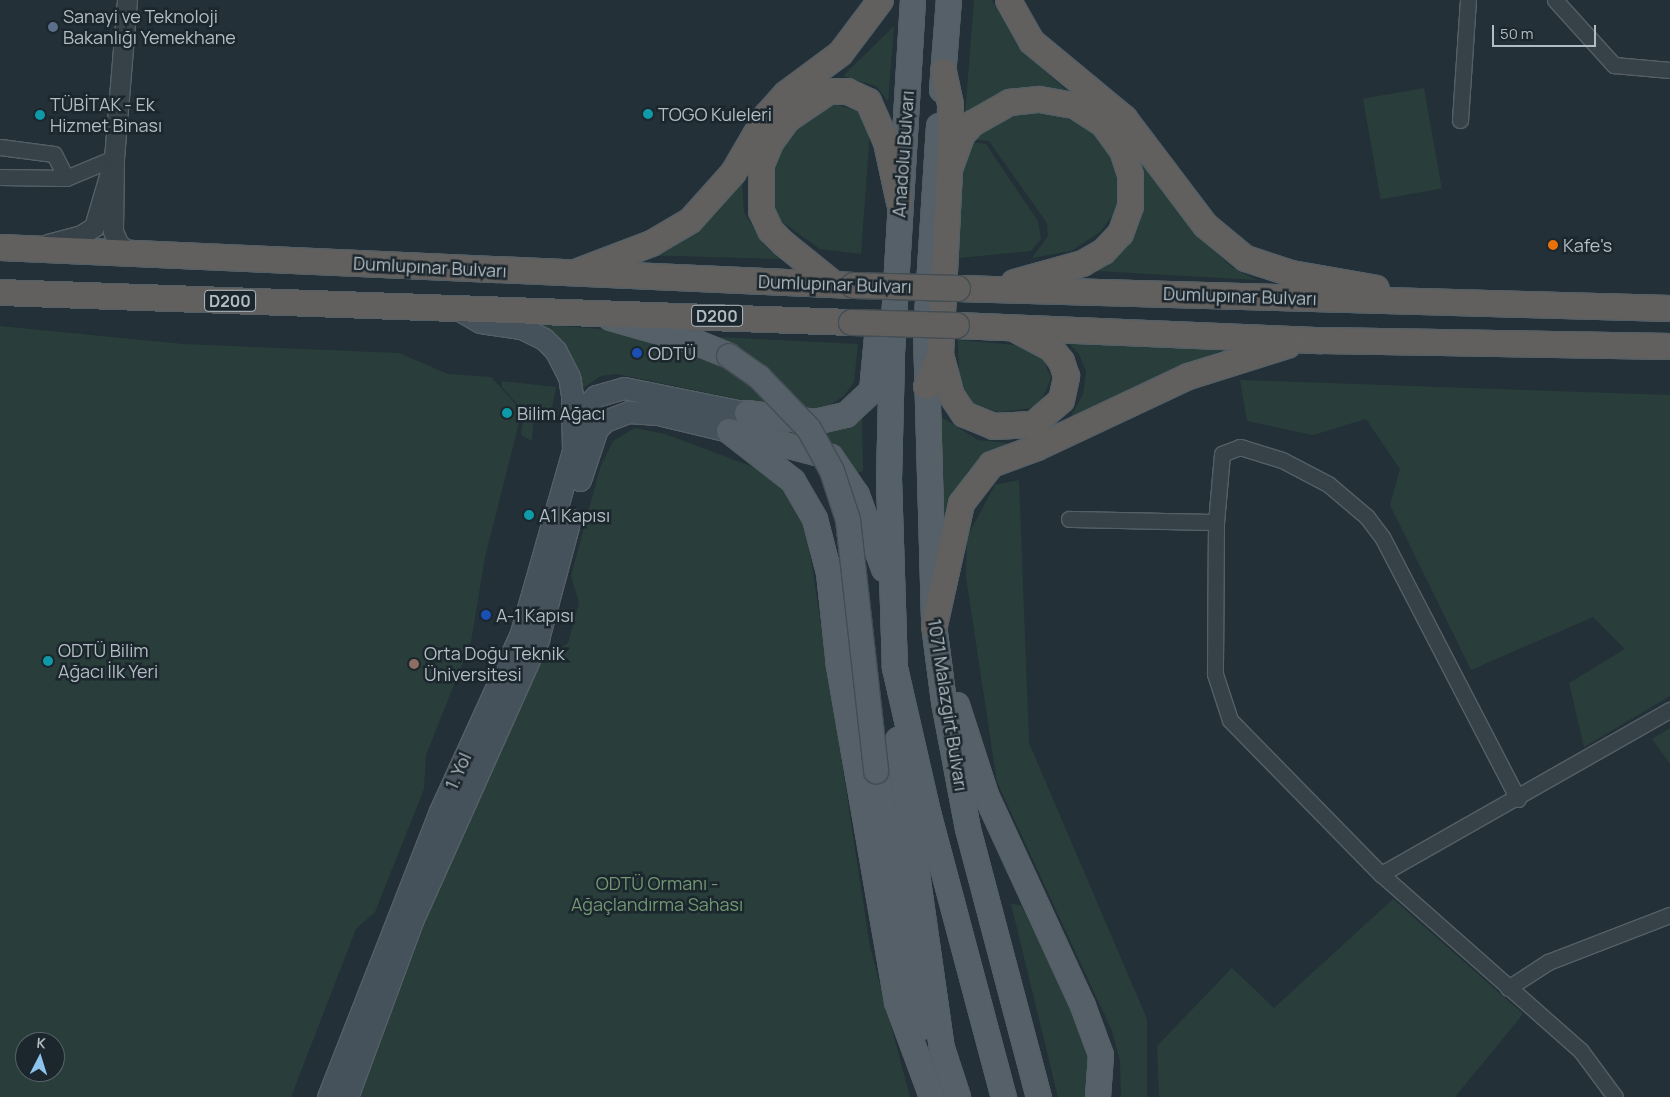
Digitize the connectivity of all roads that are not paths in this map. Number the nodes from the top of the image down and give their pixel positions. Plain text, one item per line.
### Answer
1 (127, 0) edge
2 (880, 0) edge
3 (914, 0) edge
4 (949, 0) edge
5 (1008, 0) edge
6 (1468, 0) edge
7 (1555, 0) edge
8 (943, 70) junction
9 (1670, 70) edge
10 (1460, 120) dead end
11 (0, 147) edge
12 (114, 158) junction
13 (949, 169) junction
14 (0, 178) edge
15 (66, 178) junction
16 (899, 202) junction
17 (898, 234) junction
18 (0, 247) edge
19 (29, 249) junction
20 (165, 256) junction
21 (571, 274) junction
22 (843, 284) junction
23 (988, 288) junction
24 (0, 292) edge
25 (928, 303) joint
26 (1462, 304) junction
27 (1670, 308) edge
28 (459, 310) junction
29 (582, 310) junction
30 (1013, 328) junction
31 (1308, 340) junction
32 (1670, 346) edge
33 (940, 354) junction
34 (926, 386) junction
35 (872, 391) junction
36 (748, 413) joint
37 (891, 415) junction
38 (729, 431) junction
39 (584, 445) junction
40 (1069, 519) dead end
41 (1216, 522) junction
42 (545, 584) junction
43 (892, 592) junction
44 (934, 625) junction
45 (895, 668) junction
46 (1670, 710) edge
47 (1518, 799) junction
48 (425, 870) junction
49 (1381, 874) junction
50 (1670, 915) edge
51 (1508, 988) junction
52 (931, 1091) edge
53 (328, 1097) edge
54 (347, 1097) edge
55 (958, 1097) edge
56 (1004, 1097) edge
57 (1038, 1097) edge
58 (1098, 1097) edge
59 (1615, 1097) edge

1 - 12 street
2 - 21 highway
3 - 16 main road, Anadolu Bulvarı
4 - 8 main road, Anadolu Bulvarı
5 - 26 highway
6 - 10 street
7 - 9 street
8 - 13 highway
8 - 25 main road, Anadolu Bulvarı
11 - 15 street
12 - 15 street
12 - 19 street
12 - 20 street
13 - 23 highway
13 - 33 highway
14 - 15 street
16 - 17 main road, Anadolu Bulvarı
16 - 22 highway
17 - 35 main road
17 - 37 main road, Anadolu Bulvarı
18 - 19 highway, Dumlupınar Bulvarı / D200
19 - 20 highway, Dumlupınar Bulvarı / D200
20 - 21 highway, Dumlupınar Bulvarı / D200
21 - 22 highway, Dumlupınar Bulvarı / D200
22 - 23 highway, Dumlupınar Bulvarı, bridge
23 - 26 highway, Dumlupınar Bulvarı
24 - 28 highway, Dumlupınar Bulvarı / D200
25 - 34 main road, 1071 Malazgirt Bulvarı
26 - 27 highway, Dumlupınar Bulvarı
28 - 29 highway, Dumlupınar Bulvarı / D200
28 - 39 main road
29 - 30 highway, Dumlupınar Bulvarı / D200, bridge
29 - 52 main road, bridge
30 - 31 highway, Dumlupınar Bulvarı
30 - 33 highway
31 - 32 highway, Dumlupınar Bulvarı
31 - 44 highway
33 - 34 highway
34 - 44 main road, 1071 Malazgirt Bulvarı
35 - 36 main road
35 - 37 main road
36 - 39 main road
37 - 43 main road
38 - 39 main road
38 - 43 main road
38 - 52 main road
39 - 42 main road, 1. Yol
39 - 42 main road
40 - 41 street
41 - 47 street
41 - 49 street
42 - 48 main road, 1. Yol
43 - 45 main road
44 - 57 main road, 1071 Malazgirt Bulvarı
44 - 58 main road
45 - 55 main road
45 - 56 main road
46 - 47 street
47 - 49 street
48 - 53 main road, 1. Yol
48 - 54 main road, 1. Yol
49 - 51 street
50 - 51 street
51 - 59 street

